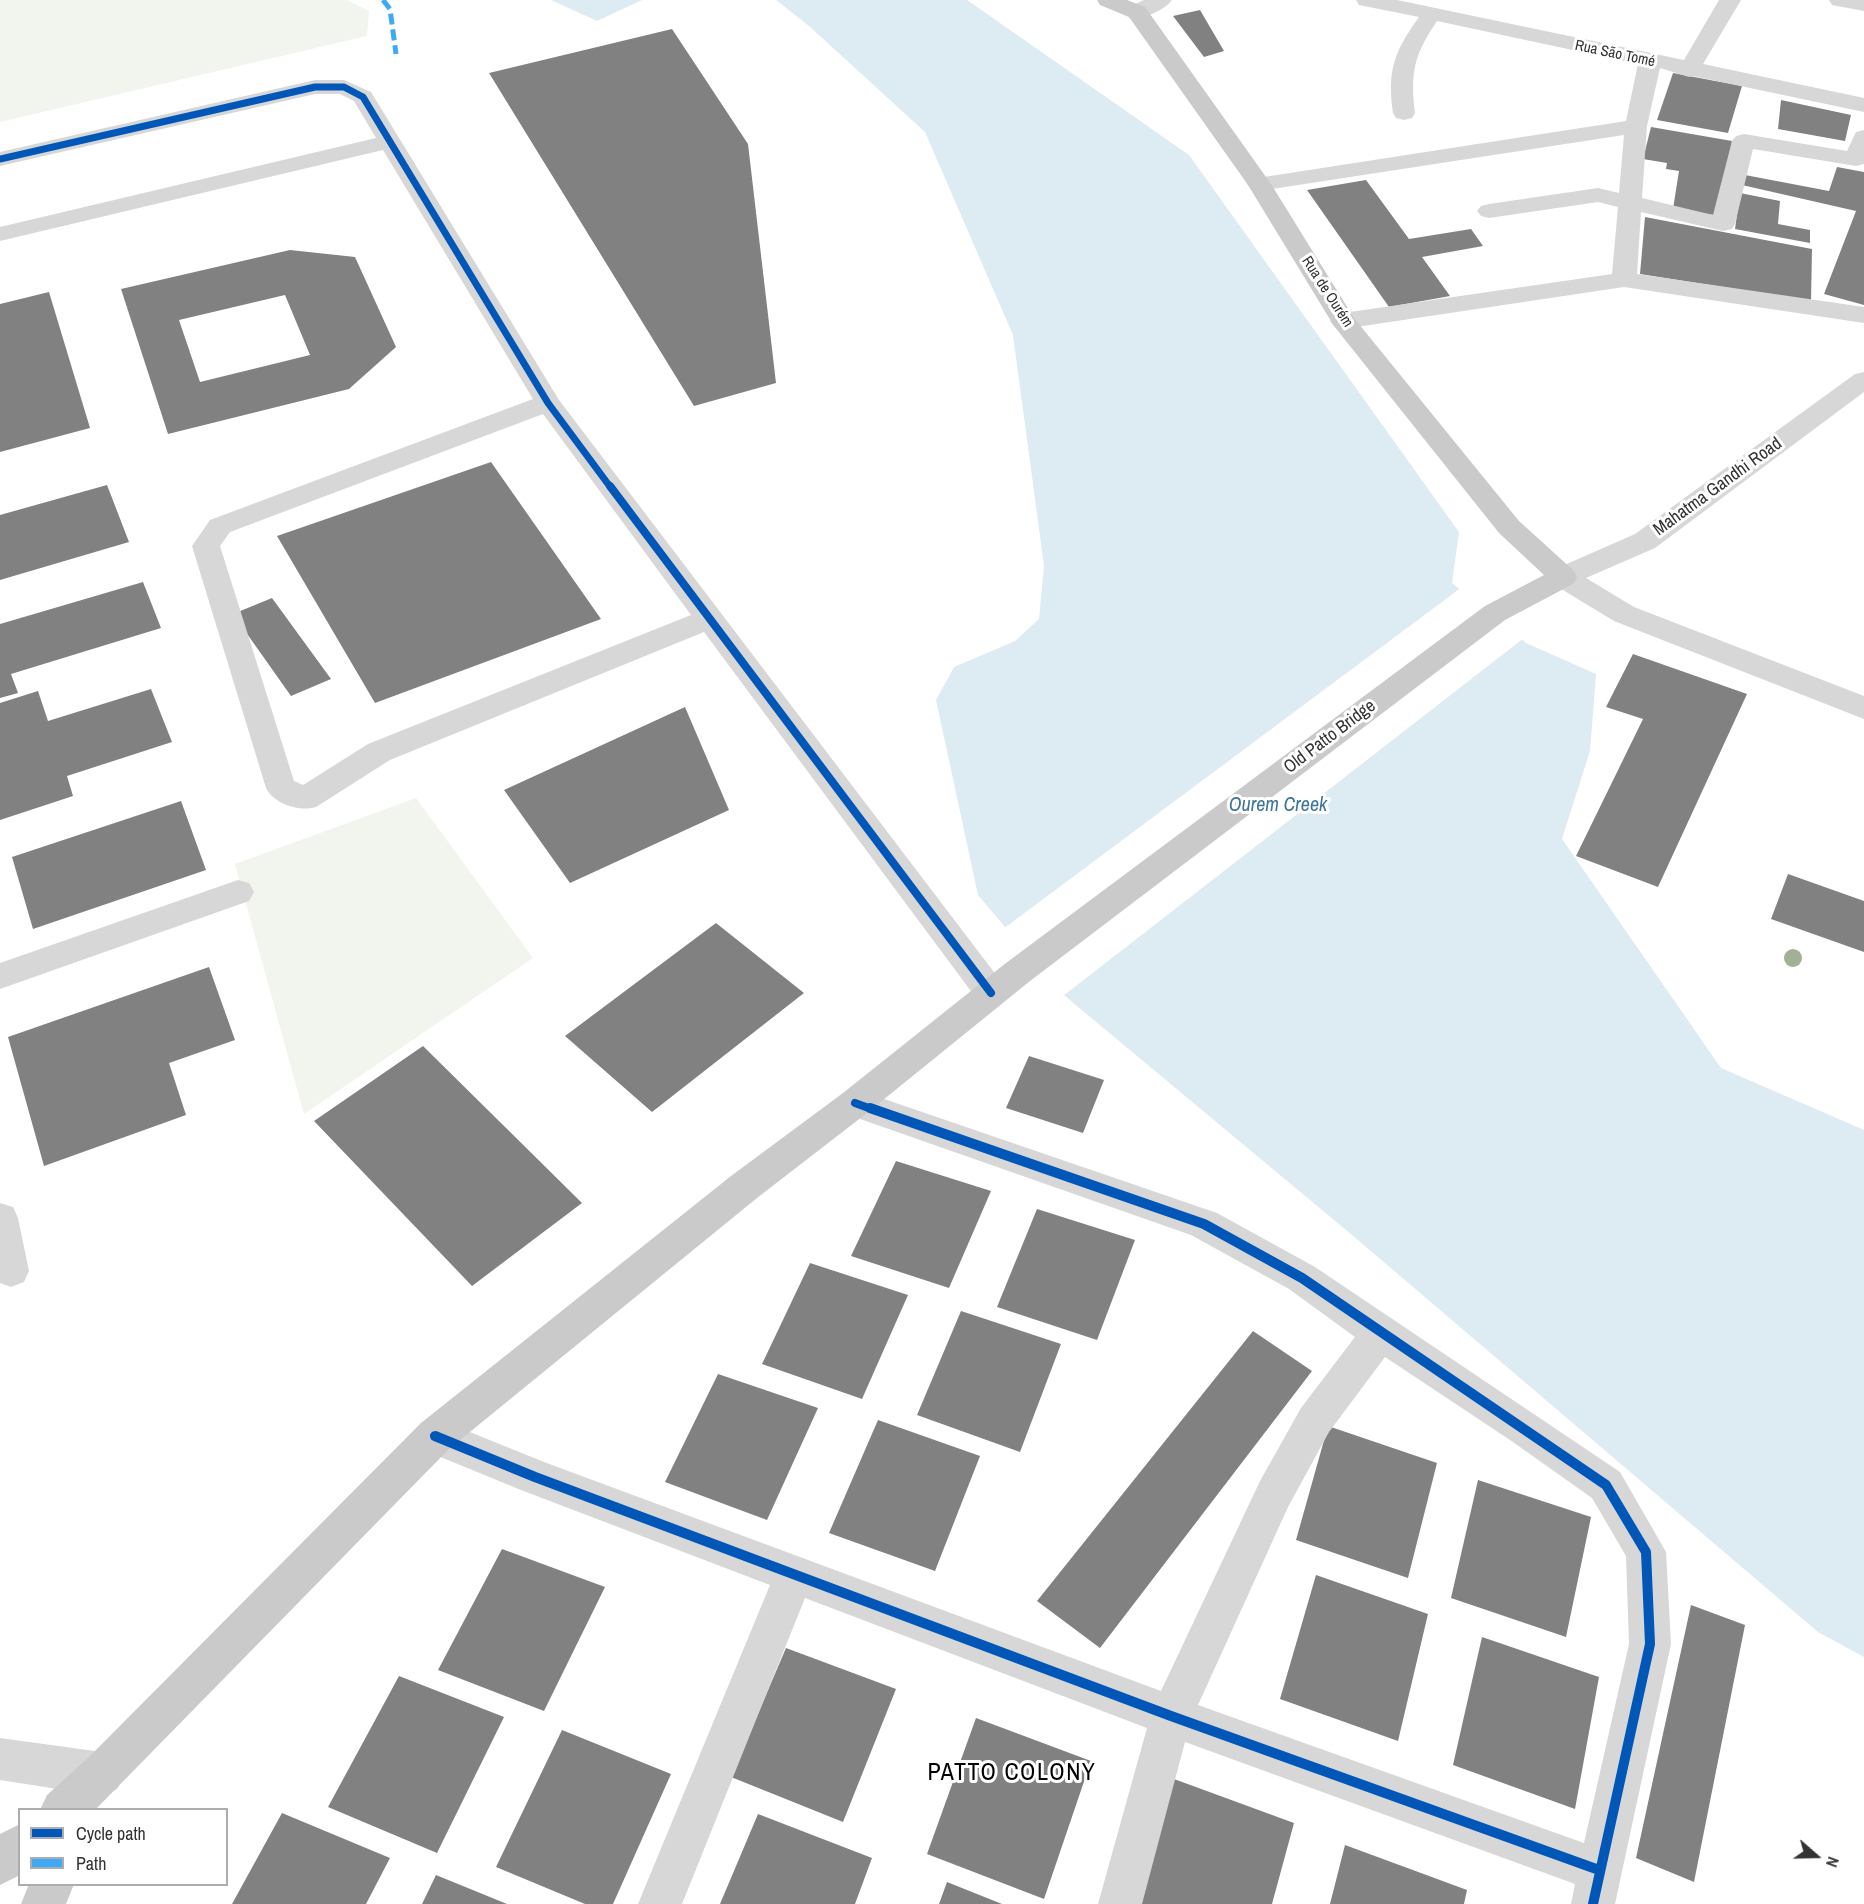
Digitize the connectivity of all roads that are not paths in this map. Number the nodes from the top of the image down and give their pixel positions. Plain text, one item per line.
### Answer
1 (1107, 0) edge
2 (1161, 0) edge
3 (1367, 0) edge
4 (1730, 0) edge
5 (1840, 0) edge
6 (1864, 5) edge
7 (1137, 12) junction
8 (1431, 15) junction
9 (1650, 61) junction
10 (1689, 70) junction
11 (1864, 105) edge
12 (1404, 113) dead end
13 (1636, 126) junction
14 (1864, 137) edge
15 (391, 141) junction
16 (0, 159) edge
17 (1259, 184) junction
18 (1630, 201) junction
19 (1489, 211) dead end
20 (0, 234) edge
21 (1624, 280) junction
22 (1864, 315) edge
23 (1343, 321) junction
24 (1864, 380) edge
25 (548, 403) junction
26 (1563, 577) junction
27 (709, 620) junction
28 (1864, 708) edge
29 (238, 892) dead end
30 (0, 976) edge
31 (1004, 983) junction
32 (855, 1103) junction
33 (0, 1218) edge
34 (11, 1271) dead end
35 (1380, 1333) junction
36 (435, 1436) junction
37 (794, 1575) junction
38 (1171, 1716) junction
39 (0, 1760) edge
40 (94, 1792) edge
41 (64, 1808) edge
42 (18, 1848) edge
43 (0, 1863) edge
44 (51, 1886) edge
45 (1596, 1887) edge
46 (43, 1904) edge
47 (660, 1904) edge
48 (1120, 1904) edge

1 - 7 main road
2 - 7 street
3 - 8 street, Rua São Tomé
4 - 10 street
5 - 6 street
7 - 17 main road, Rua de Ourém
8 - 9 street, Rua São Tomé
8 - 12 street
9 - 10 street, Rua São Tomé
9 - 13 street
10 - 11 street, Rua São Tomé
13 - 17 street
13 - 18 street
14 - 18 street
15 - 16 street
15 - 20 street
15 - 25 street
17 - 23 main road, Rua de Ourém
18 - 19 street
18 - 21 street
21 - 22 street
21 - 23 street
23 - 26 main road, Rua de Ourém
24 - 26 street, Mahatma Gandhi Road
25 - 27 street
25 - 27 street
26 - 28 street
26 - 31 main road, Old Patto Bridge
27 - 31 street
29 - 30 street
31 - 32 main road, Old Patto Bridge
32 - 35 street
32 - 36 main road, Old Patto Bridge
33 - 34 street
35 - 38 street
35 - 45 street
36 - 37 street
36 - 40 main road, Old Patto Bridge
37 - 38 street
37 - 47 street
38 - 45 street
38 - 48 street
39 - 40 street
40 - 41 main road, Old Patto Bridge
42 - 43 main road
44 - 46 main road

